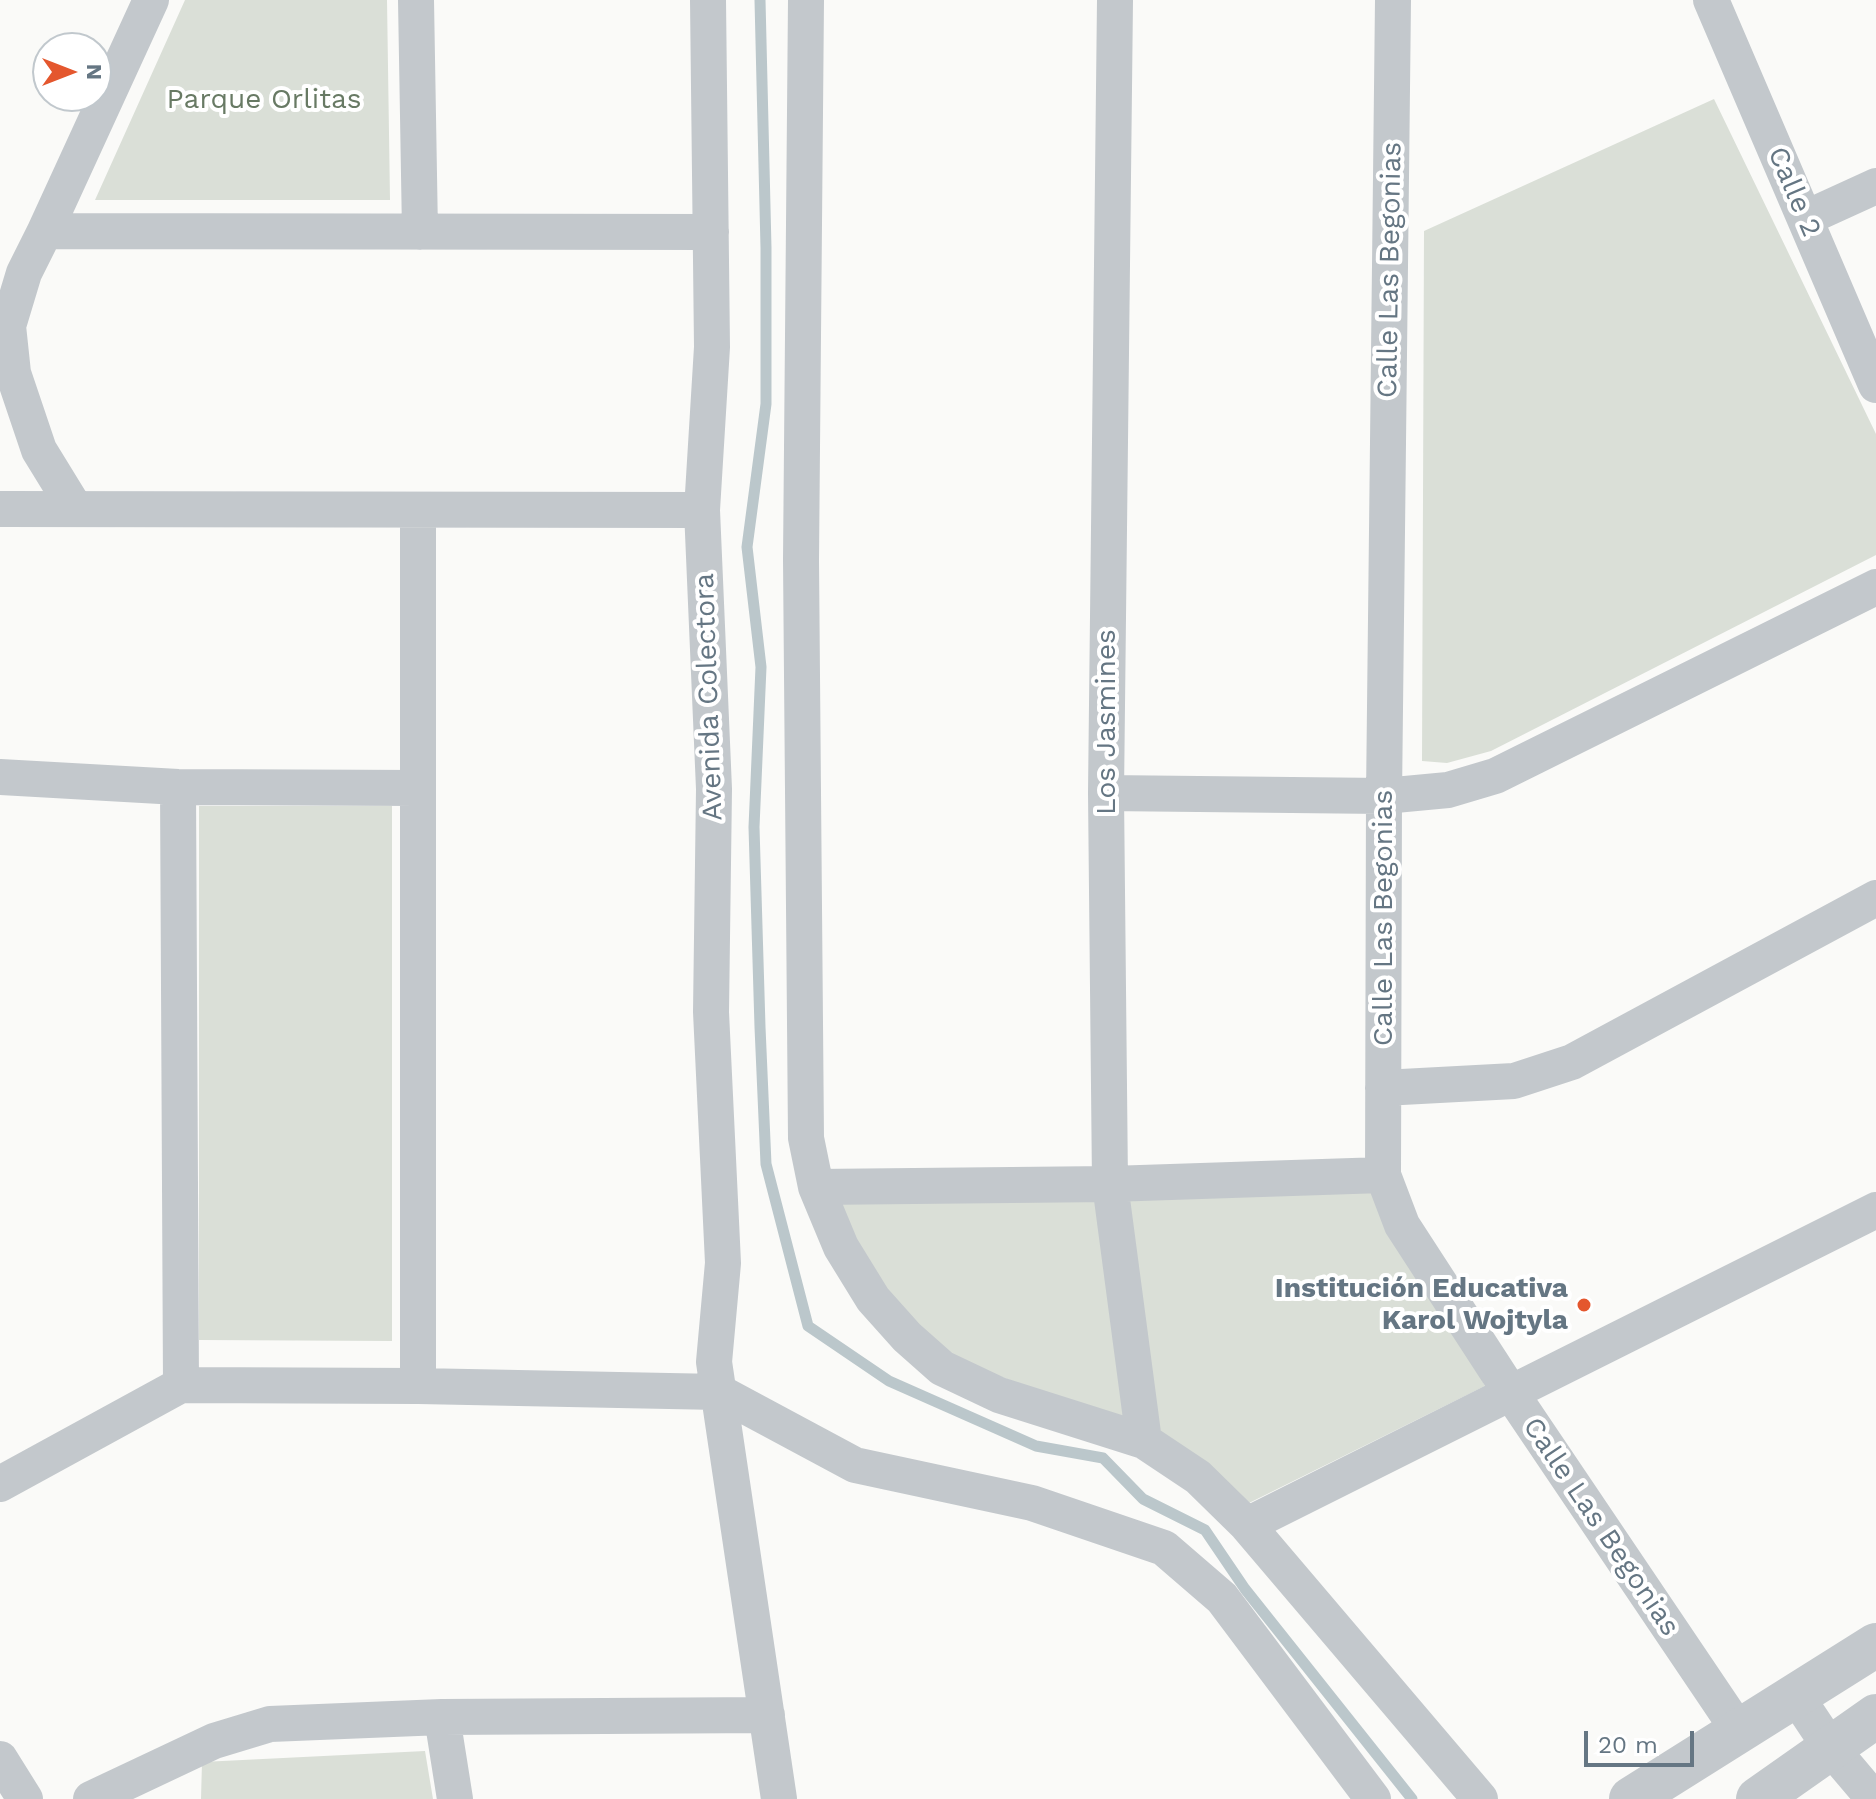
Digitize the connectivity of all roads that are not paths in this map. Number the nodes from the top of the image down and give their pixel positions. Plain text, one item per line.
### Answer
1 (151, 0) edge
2 (416, 0) edge
3 (708, 0) edge
4 (806, 0) edge
5 (1115, 0) edge
6 (1393, 0) edge
7 (1711, 0) edge
8 (1876, 186) edge
9 (1806, 218) junction
10 (45, 231) junction
11 (420, 232) junction
12 (711, 232) junction
13 (1876, 385) edge
14 (74, 507) junction
15 (0, 509) edge
16 (418, 510) junction
17 (702, 510) junction
18 (1876, 587) edge
19 (0, 777) edge
20 (178, 787) junction
21 (418, 788) junction
22 (1106, 793) junction
23 (1384, 796) junction
24 (1876, 898) edge
25 (1383, 1088) junction
26 (1383, 1175) junction
27 (1110, 1184) junction
28 (816, 1187) junction
29 (1876, 1210) edge
30 (181, 1385) junction
31 (418, 1386) junction
32 (719, 1392) junction
33 (1511, 1393) junction
34 (1144, 1441) junction
35 (0, 1484) edge
36 (1247, 1525) junction
37 (1876, 1645) edge
38 (1796, 1696) junction
39 (767, 1715) junction
40 (1876, 1716) edge
41 (442, 1717) junction
42 (1739, 1731) junction
43 (1830, 1747) junction
44 (0, 1759) edge
45 (25, 1799) edge
46 (91, 1799) edge
47 (455, 1799) edge
48 (779, 1799) edge
49 (1373, 1799) edge
50 (1480, 1799) edge
51 (1631, 1799) edge
52 (1758, 1799) edge
53 (1874, 1799) edge

1 - 10 street
2 - 11 street
3 - 12 street, Avenida Colectora
4 - 28 street
5 - 22 street, Los Jasmines
6 - 23 street, Calle Las Begonias
7 - 9 street, Calle 2
8 - 9 street
9 - 13 street, Calle 2
10 - 11 street
10 - 14 street
11 - 12 street
12 - 17 street, Avenida Colectora
14 - 15 street
14 - 16 street
16 - 17 street
16 - 21 street
17 - 32 street, Avenida Colectora
18 - 23 street
19 - 20 street
20 - 21 street
20 - 30 street
21 - 31 street
22 - 23 street
22 - 27 street, Los Jasmines
23 - 25 street, Calle Las Begonias
24 - 25 street
25 - 26 street, Calle Las Begonias
26 - 27 street
26 - 33 street, Calle Las Begonias
27 - 28 street
27 - 34 street, Los Jasmines
28 - 34 street
29 - 33 street
30 - 31 street
30 - 35 street
31 - 32 street
32 - 39 street, Avenida Colectora
32 - 49 street
33 - 36 street
33 - 42 street, Calle Las Begonias
34 - 36 street
36 - 50 street
37 - 38 street
38 - 42 street
38 - 43 street
39 - 41 street
39 - 48 street, Avenida Colectora
40 - 43 street
41 - 46 street
41 - 47 street
42 - 51 street
43 - 52 street
43 - 53 street
44 - 45 street

